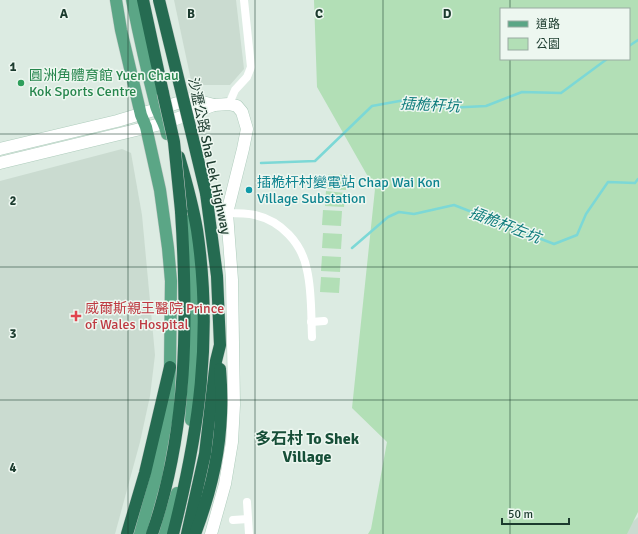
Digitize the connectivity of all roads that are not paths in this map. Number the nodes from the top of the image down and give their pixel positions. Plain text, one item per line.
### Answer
1 (116, 0) edge
2 (132, 0) edge
3 (142, 0) edge
4 (159, 0) edge
5 (244, 0) edge
6 (229, 104) junction
7 (214, 105) junction
8 (157, 108) junction
9 (141, 114) junction
10 (165, 123) junction
11 (146, 127) junction
12 (174, 142) junction
13 (0, 149) edge
14 (0, 163) edge
15 (227, 213) junction
16 (324, 321) dead end
17 (311, 322) junction
18 (312, 337) dead end
19 (220, 345) junction
20 (170, 367) junction
21 (247, 502) dead end
22 (248, 519) junction
23 (233, 520) dead end
24 (127, 534) edge
25 (140, 534) edge
26 (152, 534) edge
27 (165, 534) edge
28 (173, 534) edge
29 (187, 534) edge
30 (195, 534) edge
31 (211, 534) edge
32 (249, 534) edge

1 - 9 main road
2 - 8 main road
3 - 12 highway, 沙瀝公路 Sha Lek Highway, bridge
4 - 19 highway, 沙瀝公路 Sha Lek Highway, bridge
5 - 6 street
6 - 7 street
6 - 15 street
7 - 8 street
7 - 10 street
8 - 9 street
8 - 10 main road
9 - 11 main road
9 - 13 street
10 - 11 street
10 - 27 main road
11 - 14 street
11 - 20 main road
12 - 26 highway, bridge
12 - 28 highway, 沙瀝公路 Sha Lek Highway, bridge
15 - 17 street
15 - 31 street
16 - 17 street
17 - 18 street
19 - 29 highway, 沙瀝公路 Sha Lek Highway
19 - 30 highway
20 - 24 highway
20 - 25 main road
21 - 22 street
22 - 23 street
22 - 32 street

